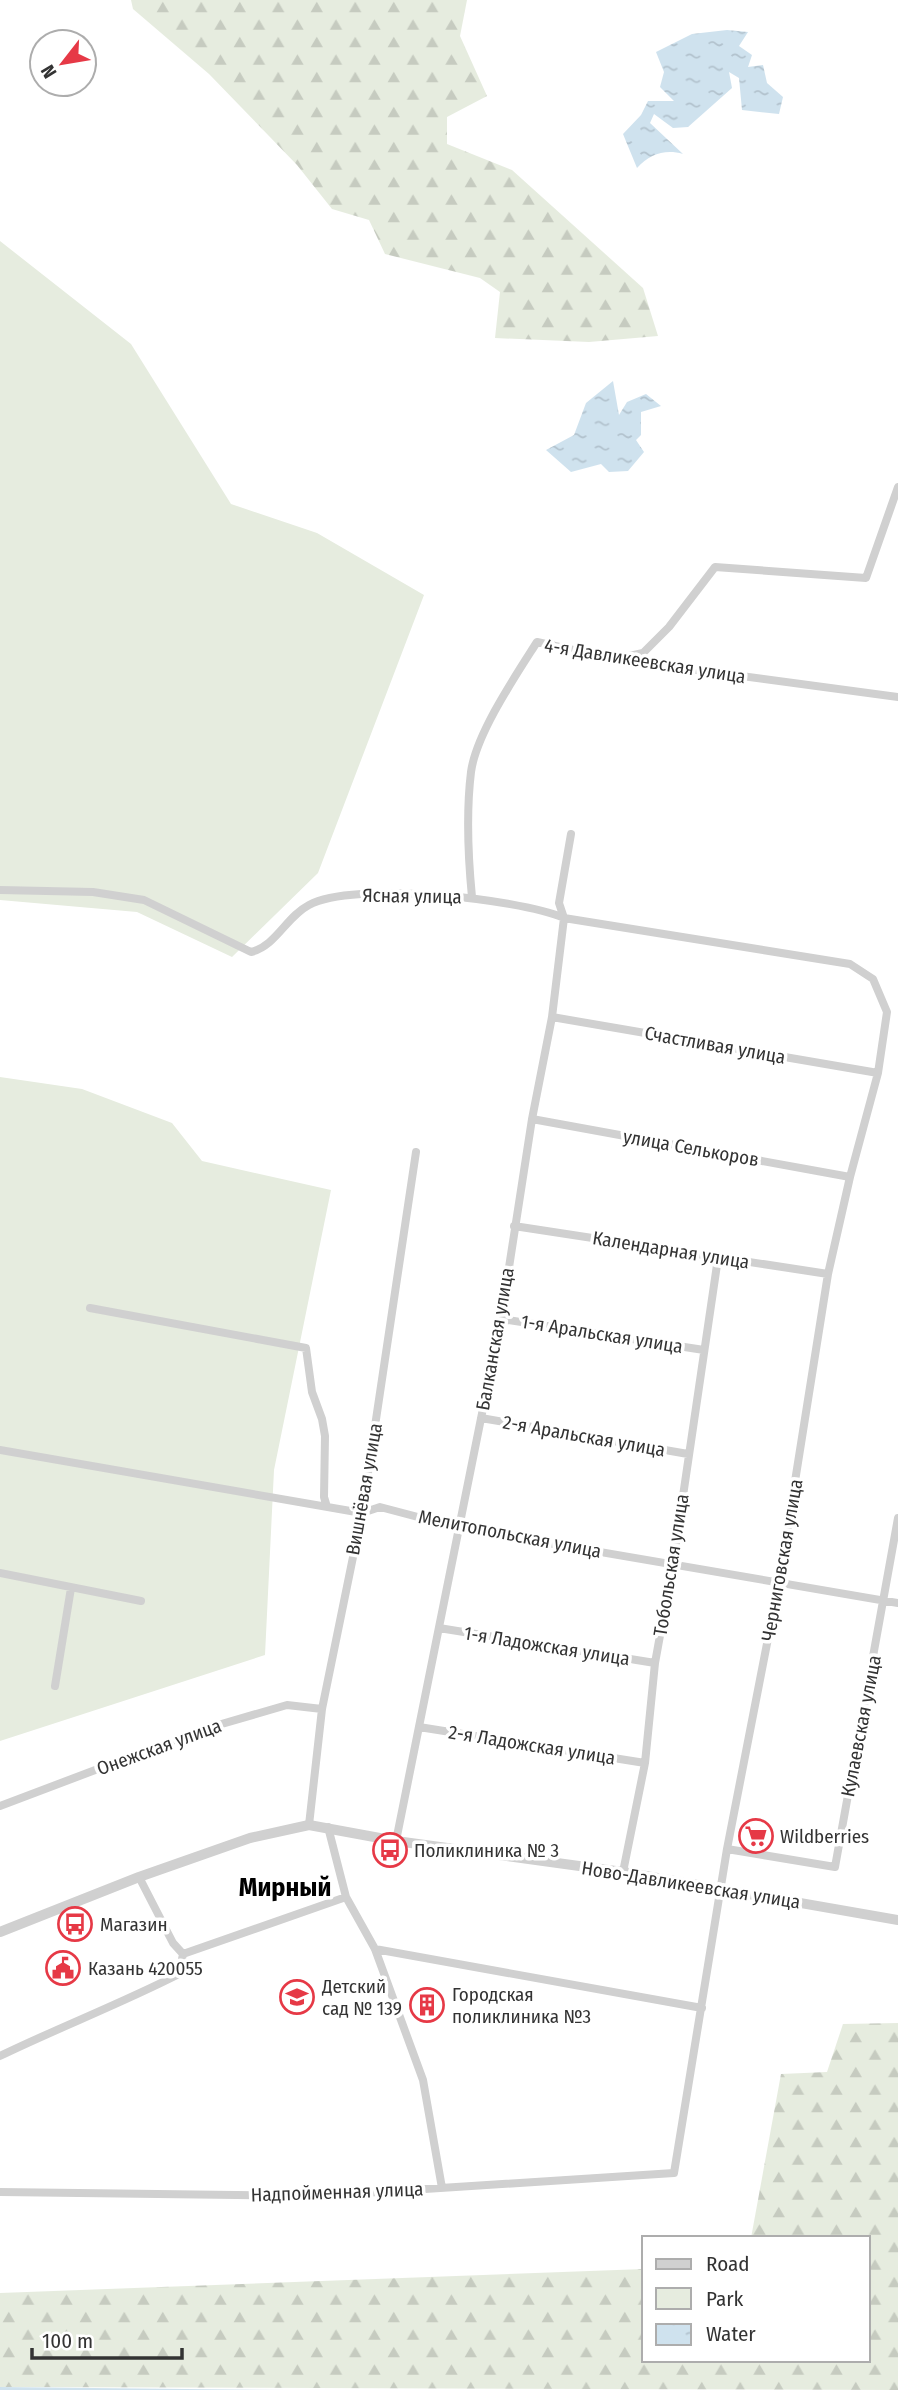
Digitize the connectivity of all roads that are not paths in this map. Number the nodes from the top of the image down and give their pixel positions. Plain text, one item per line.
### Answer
1 (898, 487) edge
2 (614, 659) junction
3 (898, 697) edge
4 (571, 834) dead end
5 (0, 890) edge
6 (472, 897) junction
7 (564, 918) junction
8 (850, 964) joint
9 (552, 1017) junction
10 (878, 1073) junction
11 (532, 1119) junction
12 (416, 1152) dead end
13 (850, 1177) junction
14 (514, 1226) junction
15 (718, 1258) junction
16 (828, 1275) junction
17 (90, 1308) dead end
18 (501, 1319) junction
19 (704, 1350) junction
20 (481, 1418) junction
21 (0, 1450) edge
22 (688, 1454) junction
23 (327, 1507) junction
24 (362, 1513) junction
25 (898, 1518) edge
26 (460, 1528) junction
27 (673, 1564) junction
28 (0, 1573) edge
29 (779, 1582) junction
30 (71, 1588) junction
31 (141, 1601) dead end
32 (885, 1601) junction
33 (898, 1603) edge
34 (439, 1628) junction
35 (655, 1663) junction
36 (55, 1686) dead end
37 (322, 1709) junction
38 (419, 1727) junction
39 (645, 1763) junction
40 (0, 1806) edge
41 (309, 1825) junction
42 (328, 1827) junction
43 (396, 1841) junction
44 (727, 1849) junction
45 (623, 1872) junction
46 (139, 1877) junction
47 (722, 1889) junction
48 (346, 1897) junction
49 (898, 1920) edge
50 (0, 1932) edge
51 (374, 1949) junction
52 (183, 1954) junction
53 (702, 2008) junction
54 (0, 2056) edge
55 (674, 2174) joint
56 (442, 2188) junction
57 (0, 2192) edge

1 - 2 street
2 - 3 street, 4-я Давликеевская улица
2 - 6 street, 4-я Давликеевская улица
4 - 7 street, Балканская улица
5 - 6 street, Ясная улица
6 - 7 street, Ясная улица
7 - 8 street, Ясная улица
7 - 9 street, Балканская улица
8 - 10 street, Черниговская улица
9 - 10 street, Счастливая улица
9 - 11 street, Балканская улица
10 - 13 street, Черниговская улица
11 - 13 street, улица Селькоров
11 - 14 street, Балканская улица
12 - 24 street, Вишнёвая улица
13 - 16 street, Черниговская улица
14 - 15 street, Календарная улица
14 - 18 street, Балканская улица
15 - 16 street, Календарная улица
15 - 19 street, Тобольская улица
16 - 29 street, Черниговская улица
17 - 23 street
18 - 19 street, 1-я Аральская улица
18 - 20 street, Балканская улица
19 - 22 street, Тобольская улица
20 - 22 street, 2-я Аральская улица
20 - 26 street, Балканская улица
21 - 23 street, Мелитопольская улица
22 - 27 street, Тобольская улица
23 - 24 street, Мелитопольская улица
24 - 26 street, Мелитопольская улица
24 - 37 street, Вишнёвая улица
25 - 32 street, Кулаевская улица
26 - 27 street, Мелитопольская улица
26 - 34 street, Балканская улица
27 - 29 street, Мелитопольская улица
27 - 35 street, Тобольская улица
28 - 30 street
29 - 32 street, Мелитопольская улица
29 - 44 street, Черниговская улица
30 - 31 street
30 - 36 street
32 - 33 street, Мелитопольская улица
32 - 44 street, Кулаевская улица
34 - 35 street, 1-я Ладожская улица
34 - 38 street, Балканская улица
35 - 39 street, Тобольская улица
37 - 40 street, Онежская улица
37 - 41 street, Вишнёвая улица
38 - 39 street, 2-я Ладожская улица
38 - 43 street, Балканская улица
39 - 45 street, Тобольская улица
41 - 42 street, Ново-Давликеевская улица
41 - 46 street, Ново-Давликеевская улица
42 - 43 street, Ново-Давликеевская улица
42 - 48 street
43 - 45 street, Ново-Давликеевская улица
44 - 47 street, Черниговская улица
45 - 47 street, Ново-Давликеевская улица
46 - 50 street, Ново-Давликеевская улица
46 - 52 street
47 - 49 street, Ново-Давликеевская улица
47 - 53 street, Черниговская улица
48 - 51 street
48 - 52 street
51 - 53 street
51 - 56 street
52 - 54 street
53 - 55 street, Черниговская улица
55 - 56 street, Надпойменная улица
56 - 57 street, Надпойменная улица

